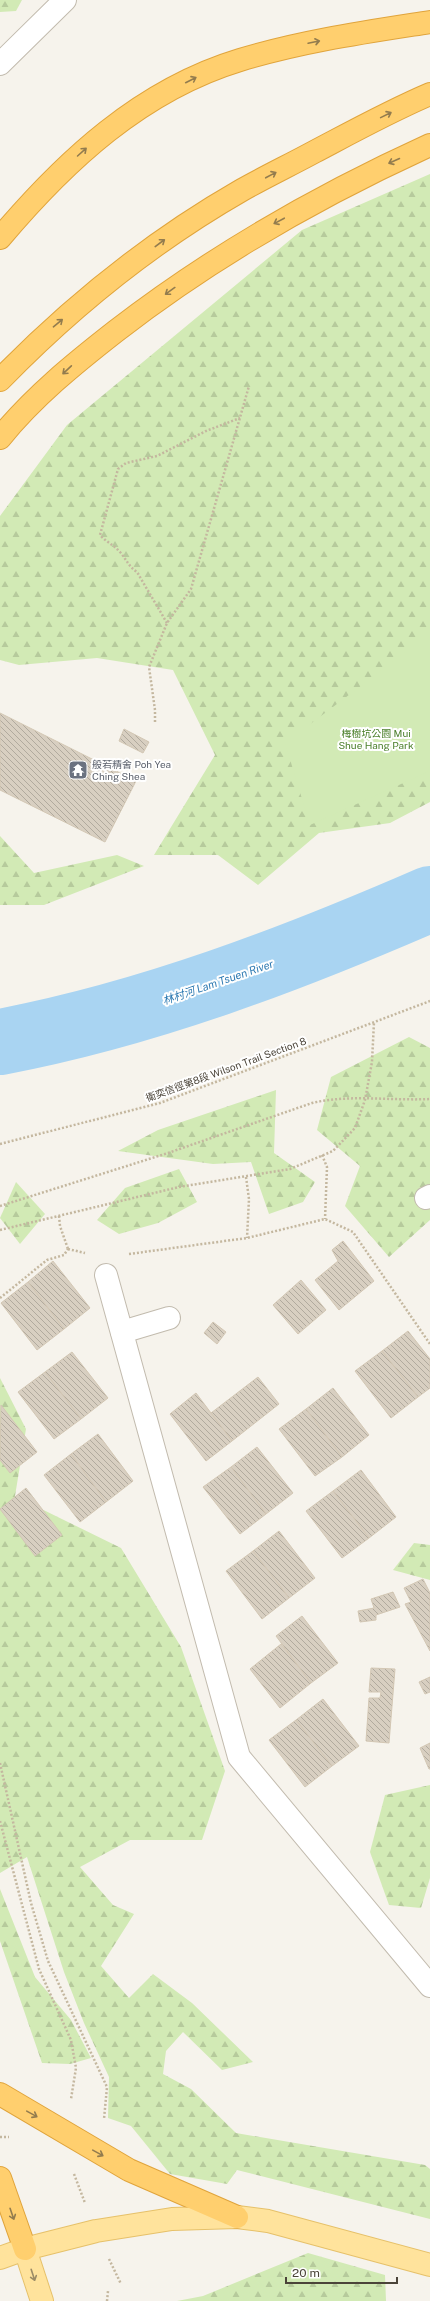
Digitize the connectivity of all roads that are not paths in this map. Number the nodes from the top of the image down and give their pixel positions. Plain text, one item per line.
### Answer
1 (65, 0) edge
2 (430, 22) edge
3 (0, 64) edge
4 (430, 94) edge
5 (430, 145) edge
6 (0, 238) edge
7 (0, 380) edge
8 (0, 438) edge
9 (106, 1275) dead end
10 (169, 1318) dead end
11 (122, 1332) junction
12 (430, 1986) edge
13 (0, 2094) edge
14 (0, 2178) edge
15 (237, 2217) junction
16 (25, 2249) junction
17 (0, 2258) edge
18 (430, 2265) edge
19 (42, 2301) edge

1 - 3 street
6 -> 2 highway
7 -> 4 highway
5 -> 8 highway
9 - 11 street
10 - 11 street
11 - 12 street
13 -> 15 highway
14 -> 16 highway
15 - 16 main road
15 - 18 main road
16 - 17 main road
16 -> 19 main road

